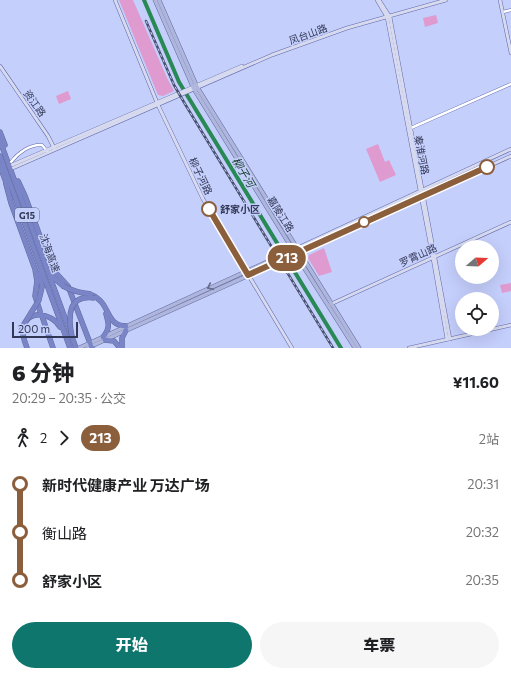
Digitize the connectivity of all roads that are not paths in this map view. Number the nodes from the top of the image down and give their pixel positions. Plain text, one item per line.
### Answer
1 (115, 0) edge
2 (155, 0) edge
3 (159, 0) edge
4 (378, 0) edge
5 (440, 0) edge
6 (446, 0) edge
7 (500, 0) edge
8 (511, 10) edge
9 (503, 12) junction
10 (388, 16) junction
11 (511, 53) edge
12 (0, 66) edge
13 (511, 84) edge
14 (194, 88) junction
15 (157, 104) junction
16 (411, 128) junction
17 (0, 132) edge
18 (0, 141) edge
19 (54, 149) junction
20 (511, 149) edge
21 (47, 151) junction
22 (0, 156) edge
23 (511, 156) edge
24 (12, 165) junction
25 (0, 166) edge
26 (18, 181) junction
27 (6, 184) junction
28 (421, 191) junction
29 (422, 196) junction
30 (511, 222) edge
31 (32, 236) junction
32 (293, 250) junction
33 (37, 251) junction
34 (296, 254) junction
35 (433, 257) junction
36 (246, 271) junction
37 (248, 275) junction
38 (331, 304) junction
39 (40, 311) dead end
40 (42, 316) dead end
41 (511, 325) edge
42 (126, 328) junction
43 (72, 337) junction
44 (104, 338) junction
45 (66, 339) junction
46 (448, 339) junction
47 (90, 346) edge
48 (26, 348) edge
49 (53, 348) edge
50 (70, 348) edge
51 (76, 348) edge
52 (79, 348) edge
53 (121, 348) edge
54 (292, 348) edge
55 (355, 348) edge
56 (359, 348) edge
57 (409, 348) edge

1 - 15 street, 柳子河路
2 - 14 main road, 嘉陵江路
3 - 14 main road, 嘉陵江路
4 - 10 street, 秦淮河路
5 - 10 street, 凤台山路
6 - 10 street, 凤台山路
7 - 9 street
8 - 9 street
9 - 11 street
10 - 14 street, 凤台山路
10 - 16 street, 秦淮河路
10 - 28 street, 秦淮河路
12 - 19 street, 资江路
13 - 16 street
14 - 15 street, 凤台山路
14 - 32 main road, 嘉陵江路
15 - 19 street, 凤台山路
15 - 36 street, 柳子河路
16 - 28 street, 秦淮河路
17 - 24 highway
18 - 31 highway, 沈海高速 / G15
19 - 21 street
19 - 24 street
20 - 28 street
21 - 24 street
21 - 24 street
22 - 31 highway, 沈海高速 / G15
23 - 29 street
24 - 26 highway
25 - 27 highway
26 - 31 highway
26 - 47 highway
27 - 31 highway
27 - 39 highway
28 - 29 street, 秦淮河路
28 - 32 street
29 - 34 street
29 - 35 street, 秦淮河路
30 - 35 street, 罗霄山路
31 - 33 highway, 沈海高速 / G15
32 - 34 main road, 嘉陵江路
32 - 36 main road
33 - 42 highway, bridge
33 - 43 highway, 沈海高速 / G15, bridge
33 - 45 highway, 沈海高速 / G15
33 - 48 highway, bridge
34 - 37 main road
34 - 38 main road, 嘉陵江路
34 - 55 main road, 嘉陵江路
35 - 38 street, 罗霄山路
35 - 46 street, 秦淮河路
36 - 37 street, 柳子河路
36 -> 42 main road
37 - 42 main road
37 - 54 street, 柳子河路
38 - 56 main road, 嘉陵江路
40 - 49 highway
41 - 46 street
42 - 44 main road
42 - 53 highway
43 - 44 highway, bridge
43 - 51 highway, 沈海高速 / G15
44 - 47 main road
44 - 53 highway
45 - 48 highway
45 - 50 highway, 沈海高速 / G15
46 - 57 street
47 - 52 main road

